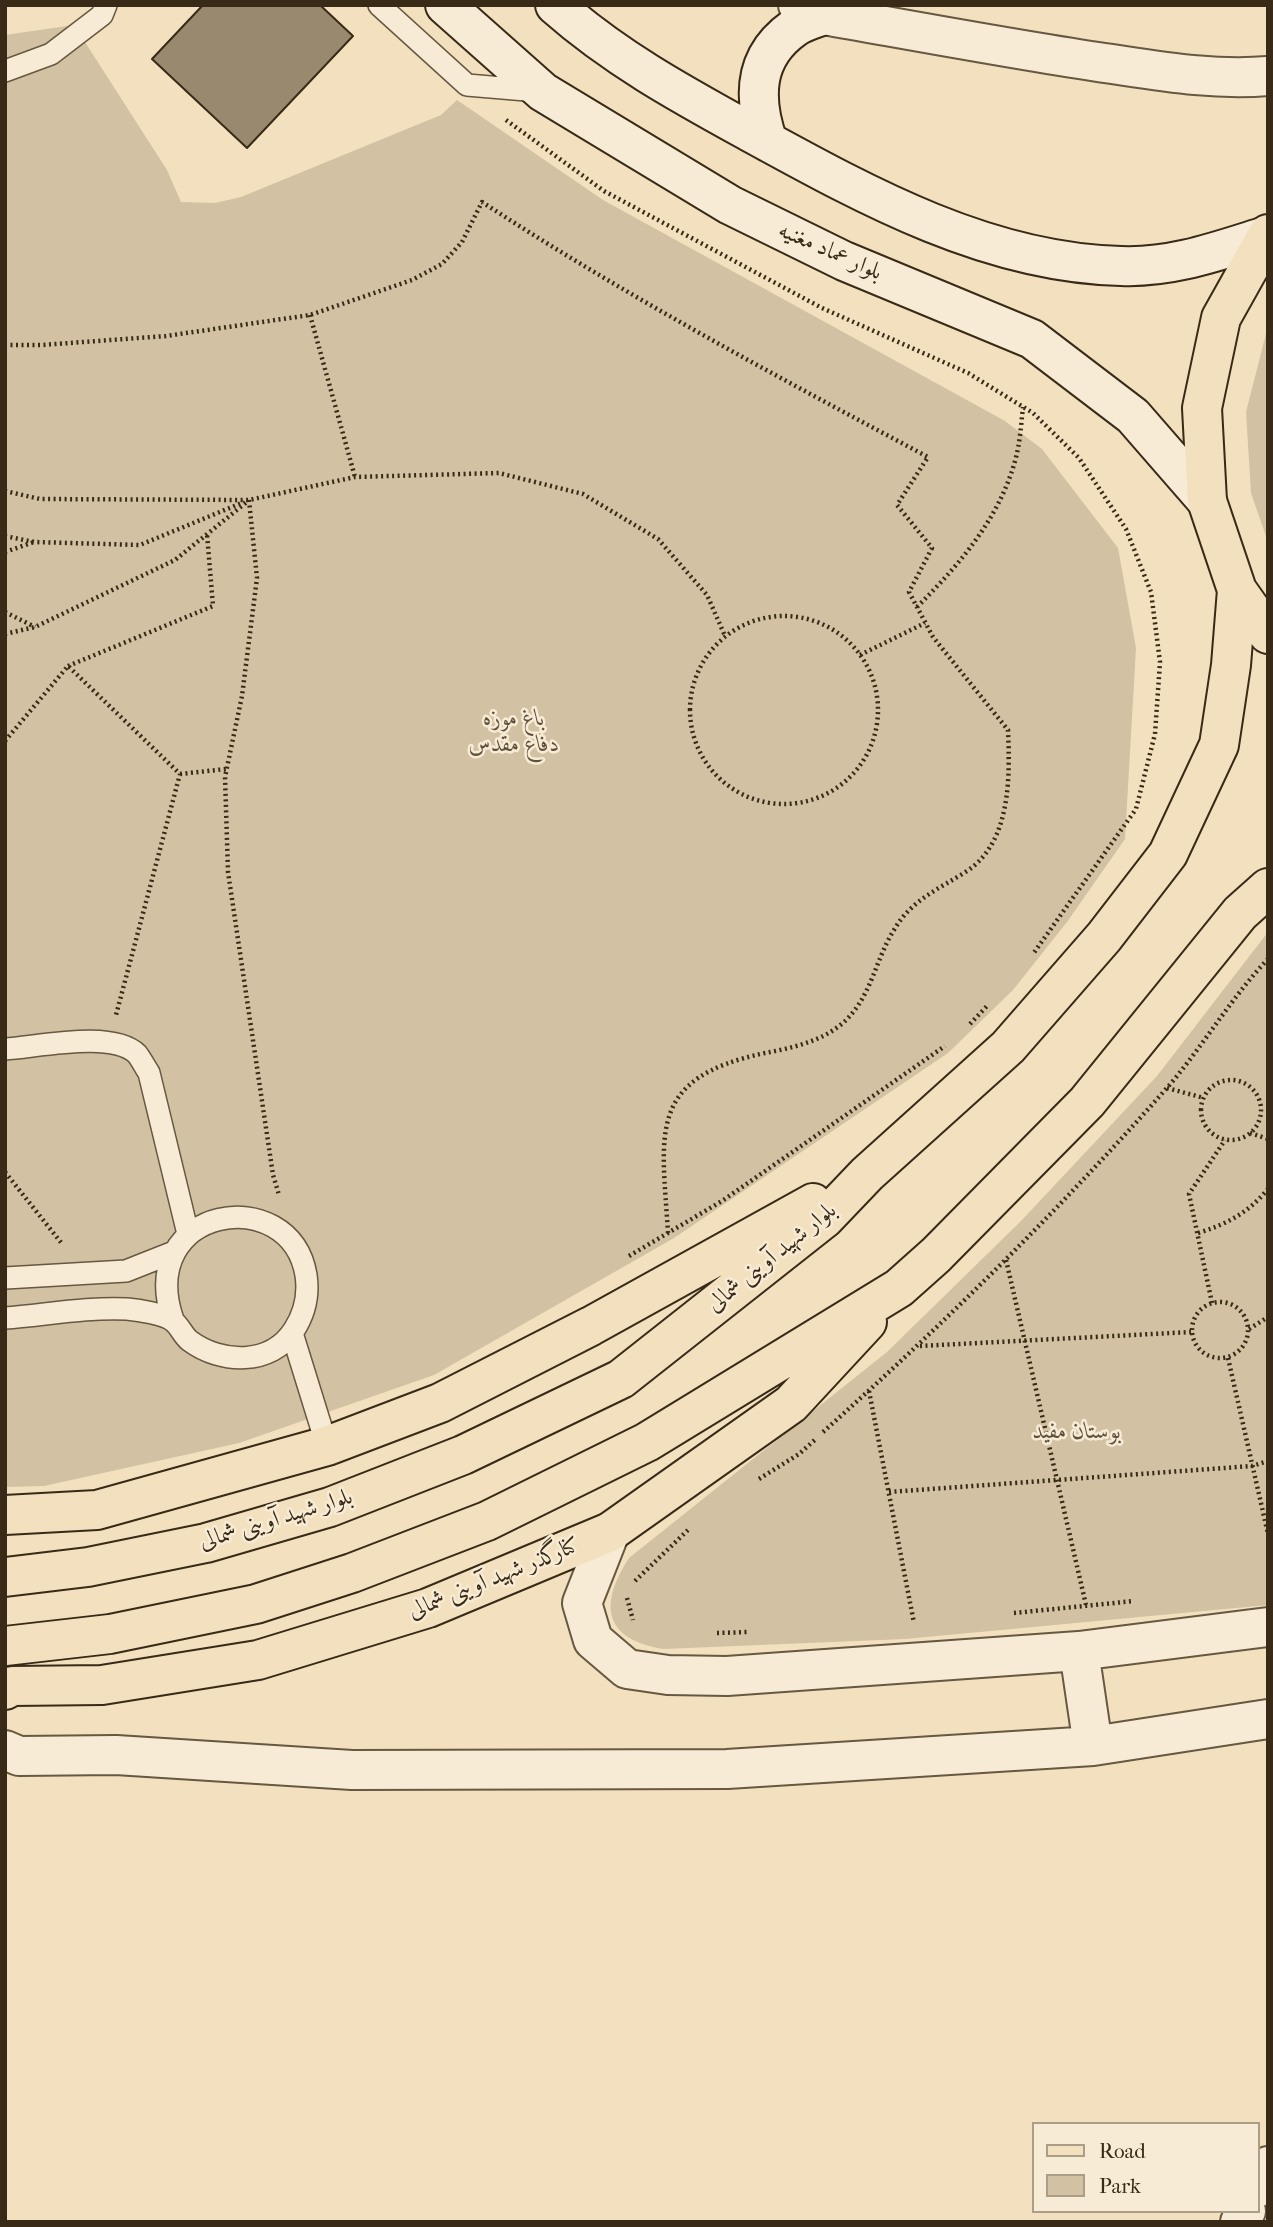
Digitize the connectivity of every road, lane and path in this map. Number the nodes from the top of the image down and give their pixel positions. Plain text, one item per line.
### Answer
1 (106, 5) edge
2 (379, 5) edge
3 (446, 5) edge
4 (555, 5) edge
5 (811, 10) edge
6 (5, 71) edge
7 (1268, 76) edge
8 (543, 92) junction
9 (497, 113) dead end
10 (768, 142) junction
11 (1267, 235) edge
12 (310, 315) junction
13 (5, 345) edge
14 (1023, 407) junction
15 (355, 477) junction
16 (5, 491) edge
17 (249, 500) junction
18 (1207, 502) junction
19 (207, 534) junction
20 (5, 536) edge
21 (34, 542) junction
22 (5, 552) edge
23 (1237, 590) junction
24 (917, 607) junction
25 (5, 612) edge
26 (925, 623) junction
27 (35, 627) junction
28 (5, 634) edge
29 (1268, 634) edge
30 (725, 636) junction
31 (860, 655) junction
32 (68, 666) junction
33 (5, 741) edge
34 (226, 769) junction
35 (180, 774) junction
36 (1268, 888) edge
37 (1030, 957) dead end
38 (1268, 959) edge
39 (995, 998) dead end
40 (966, 1028) dead end
41 (956, 1038) dead end
42 (109, 1043) junction
43 (5, 1049) edge
44 (1167, 1088) junction
45 (1258, 1097) junction
46 (1204, 1098) junction
47 (1268, 1100) edge
48 (1250, 1133) junction
49 (1268, 1139) edge
50 (1225, 1140) junction
51 (5, 1172) edge
52 (867, 1174) junction
53 (1268, 1189) edge
54 (668, 1233) junction
55 (1198, 1233) junction
56 (188, 1234) junction
57 (293, 1244) junction
58 (174, 1252) junction
59 (1006, 1259) junction
60 (620, 1261) dead end
61 (85, 1273) junction
62 (5, 1278) edge
63 (899, 1288) junction
64 (1212, 1303) junction
65 (1268, 1317) edge
66 (5, 1318) edge
67 (173, 1320) junction
68 (1249, 1329) junction
69 (1191, 1332) junction
70 (292, 1333) junction
71 (1025, 1340) junction
72 (920, 1346) junction
73 (1228, 1358) junction
74 (869, 1391) junction
75 (327, 1446) junction
76 (1268, 1461) edge
77 (1252, 1466) junction
78 (755, 1481) dead end
79 (1057, 1482) junction
80 (889, 1492) junction
81 (5, 1516) edge
82 (694, 1524) dead end
83 (610, 1532) junction
84 (1268, 1534) edge
85 (5, 1577) edge
86 (1138, 1600) dead end
87 (1086, 1605) junction
88 (1007, 1613) dead end
89 (927, 1621) dead end
90 (901, 1623) dead end
91 (914, 1623) junction
92 (640, 1627) dead end
93 (1268, 1627) edge
94 (752, 1631) dead end
95 (712, 1633) dead end
96 (5, 1646) edge
97 (1079, 1651) junction
98 (5, 1690) edge
99 (1268, 1719) edge
100 (1093, 1746) junction
101 (5, 1750) edge
102 (1268, 2166) edge
103 (1259, 2184) edge

1 - 6 lane
2 - 8 lane
3 - 8 street, بلوار عماد مغنیه
4 - 10 street
5 - 7 street
5 - 10 street
8 - 18 street, بلوار عماد مغنیه
9 - 14 path
10 - 11 street
11 - 18 main road
12 - 13 path
12 - 15 path
12 - 24 path
14 - 24 path
14 - 37 path
15 - 17 path
15 - 30 path
16 - 17 path
17 - 19 path
17 - 21 path
17 - 34 path
18 - 23 main road
19 - 27 path
19 - 32 path
20 - 21 path
21 - 22 path
23 - 29 main road
23 - 52 main road, بلوار شهید آوینی شمالی
24 - 26 path
25 - 27 path
26 - 31 path
26 - 54 path
27 - 28 path
30 - 31 path
30 - 31 path
32 - 33 path
32 - 35 path
34 - 35 path
34 - 57 path
35 - 42 path
36 - 63 main road
38 - 44 path
39 - 40 path
41 - 54 path
42 - 43 lane
42 - 56 lane
44 - 46 path
44 - 59 path
45 - 46 path
45 - 47 path
45 - 48 path
46 - 50 path
48 - 49 path
48 - 50 path
50 - 55 path
51 - 61 path
52 - 75 main road
52 - 85 main road, بلوار شهید آوینی شمالی
53 - 55 path
54 - 60 path
55 - 64 path
56 - 57 lane
56 - 58 lane
57 - 70 lane
58 - 61 lane
58 - 67 lane
59 - 71 path
59 - 72 path
61 - 62 lane
63 - 83 main road, کنارگذر شهید آوینی شمالی
63 - 96 main road
64 - 68 path
64 - 69 path
65 - 68 path
66 - 67 lane
67 - 70 lane
68 - 73 path
69 - 71 path
69 - 73 path
70 - 75 lane
71 - 72 path
71 - 79 path
72 - 74 path
73 - 77 path
74 - 78 path
74 - 80 path
75 - 81 main road
76 - 77 path
77 - 79 path
77 - 84 path
79 - 80 path
79 - 87 path
80 - 91 path
82 - 92 path
83 - 97 street
83 - 98 main road, کنارگذر شهید آوینی شمالی
86 - 87 path
87 - 88 path
89 - 91 path
90 - 91 path
93 - 97 street
94 - 95 path
97 - 100 street
99 - 100 street
100 - 101 street
102 - 103 street

